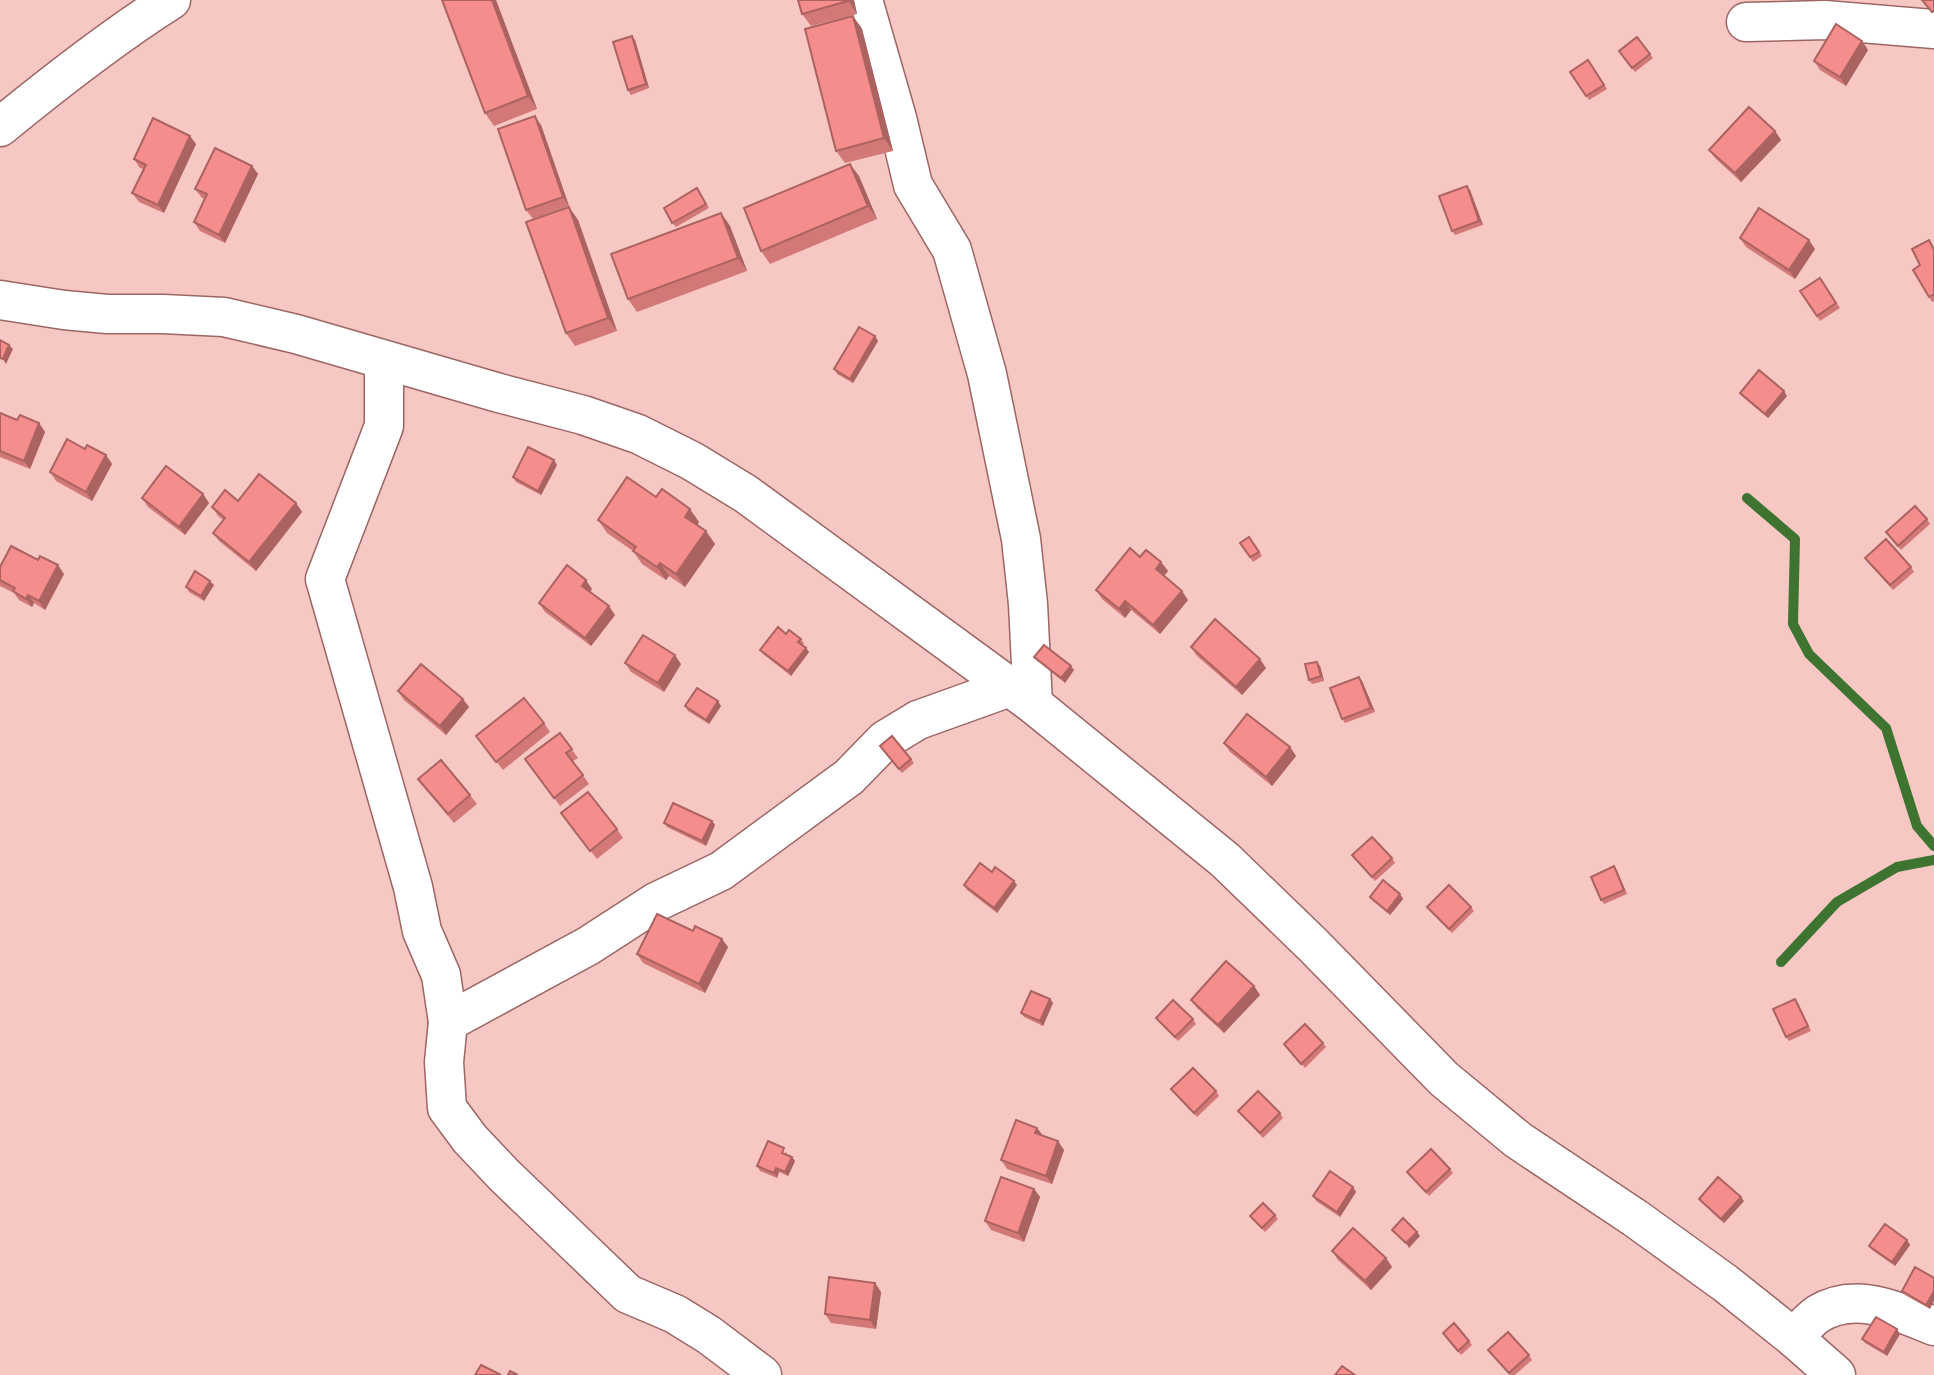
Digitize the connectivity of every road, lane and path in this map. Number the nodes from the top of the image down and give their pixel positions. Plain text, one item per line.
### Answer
1 (171, 0) edge
2 (863, 0) edge
3 (1746, 22) dead end
4 (1934, 29) edge
5 (0, 127) edge
6 (0, 300) edge
7 (384, 360) junction
8 (1022, 696) junction
9 (448, 1022) junction
10 (1934, 1326) edge
11 (1794, 1338) junction
12 (762, 1375) edge
13 (1836, 1375) edge

1 - 5 street
2 - 8 street
3 - 4 street
6 - 7 street
7 - 8 street
7 - 9 street
8 - 9 street
8 - 11 street
9 - 12 street
10 - 11 street
11 - 13 street

